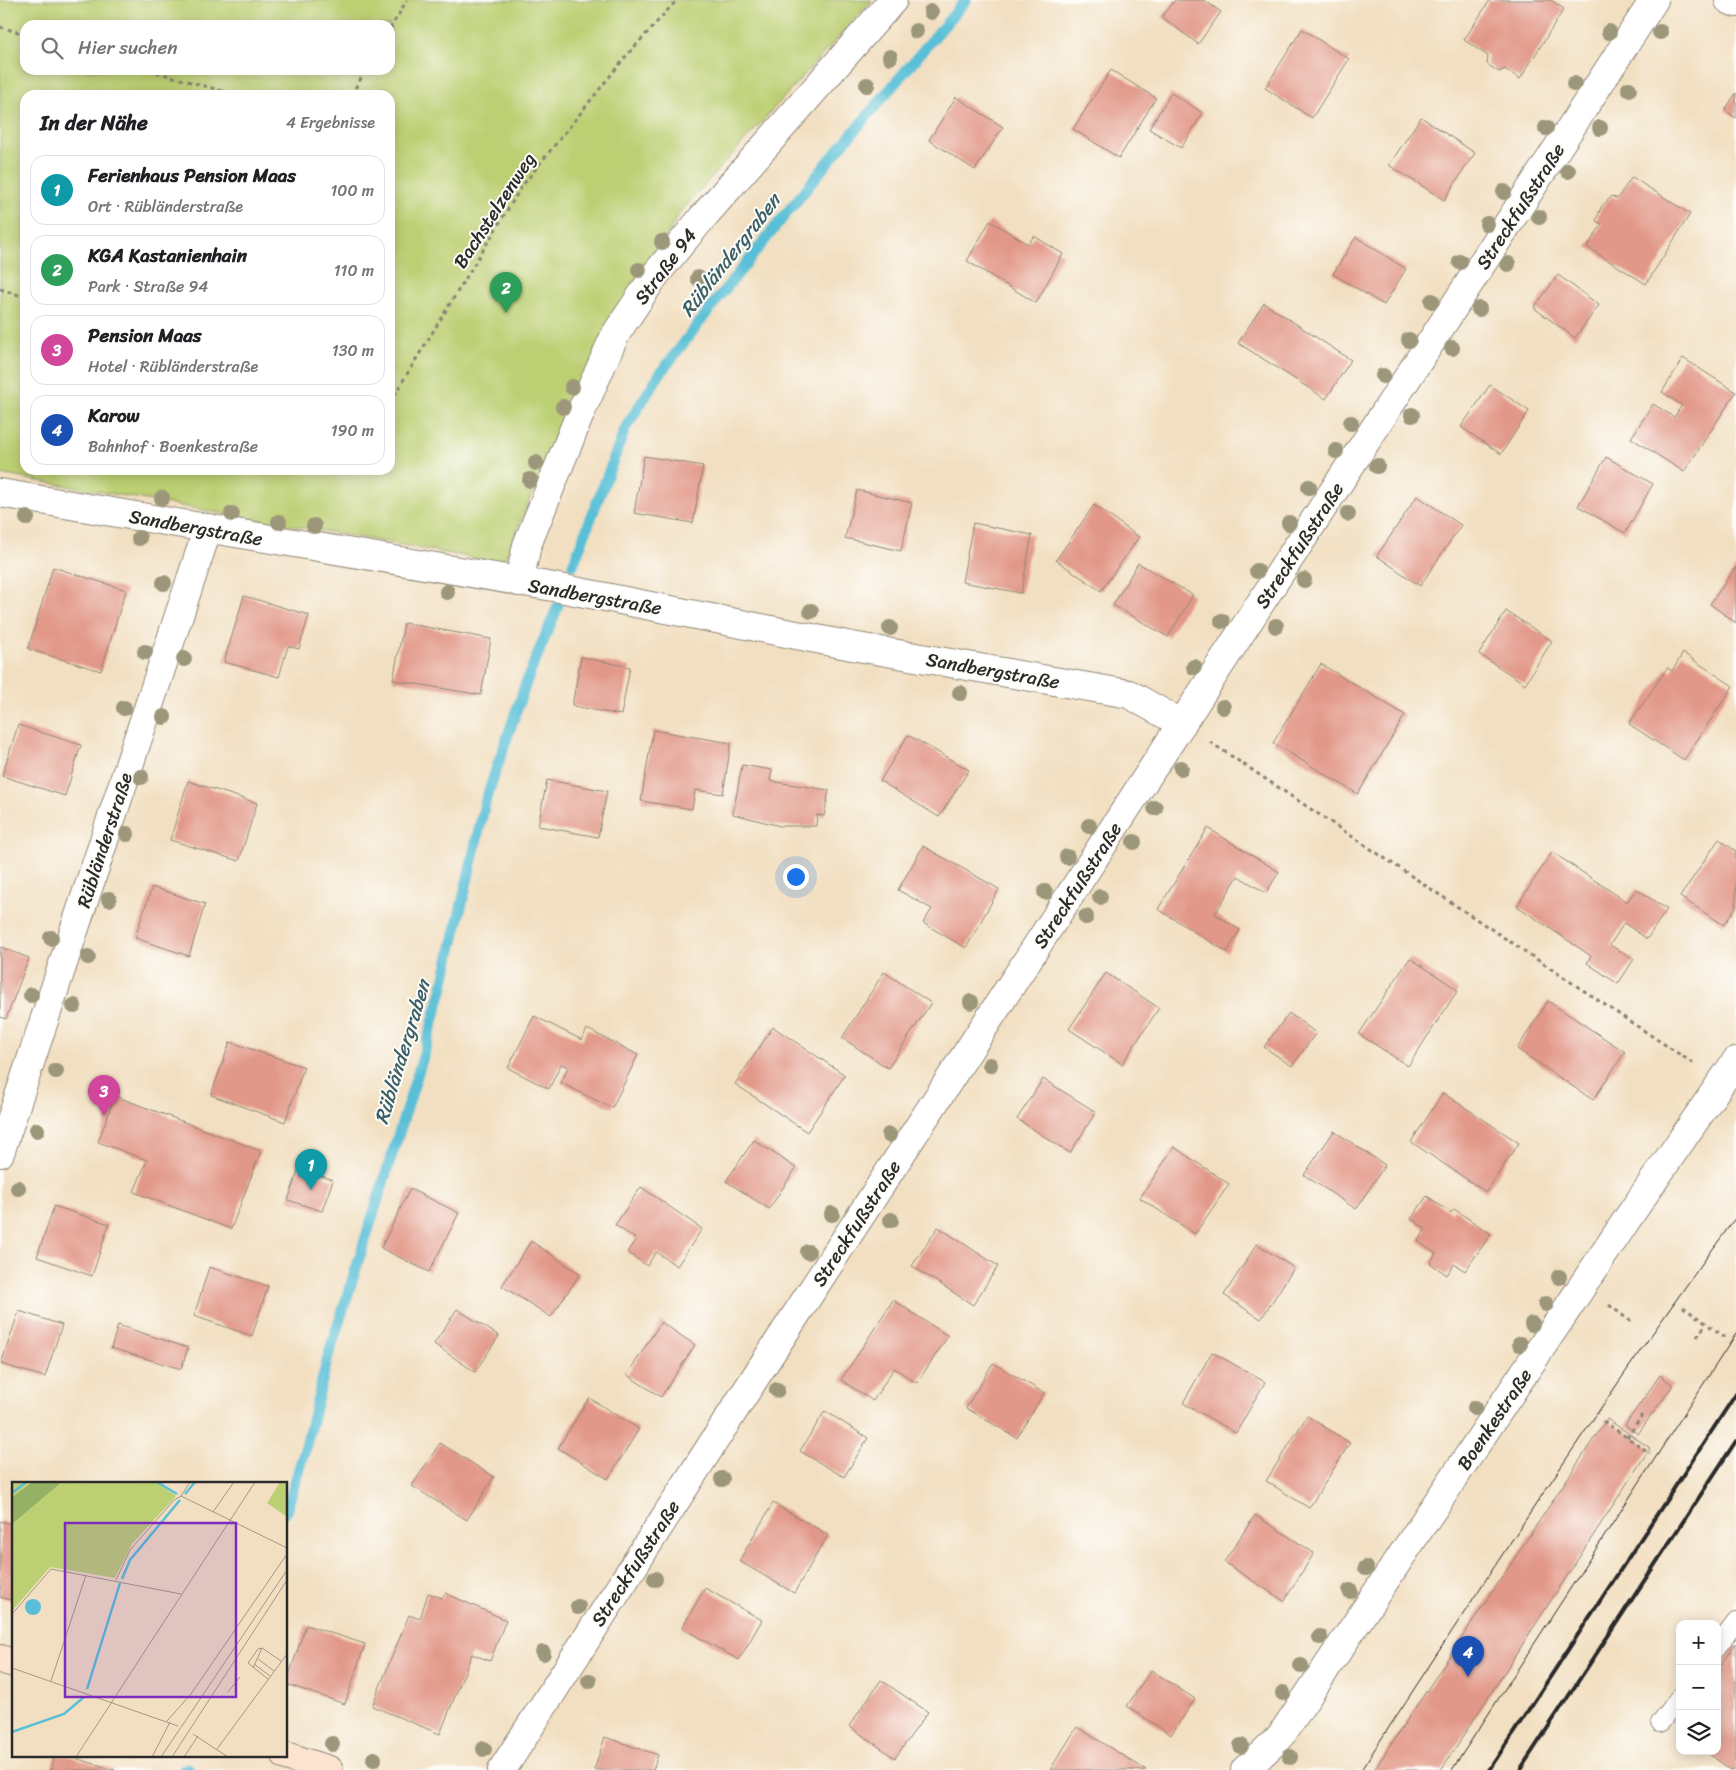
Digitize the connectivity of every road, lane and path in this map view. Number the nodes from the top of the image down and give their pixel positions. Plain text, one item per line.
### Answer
1 (407, 0) edge
2 (676, 0) edge
3 (894, 0) edge
4 (1654, 0) edge
5 (1729, 0) edge
6 (1736, 3) edge
7 (395, 20) edge
8 (0, 27) edge
9 (20, 33) edge
10 (166, 75) edge
11 (363, 75) edge
12 (219, 90) edge
13 (354, 90) edge
14 (0, 289) edge
15 (20, 295) edge
16 (395, 394) edge
17 (0, 493) edge
18 (208, 528) junction
19 (519, 582) junction
20 (1182, 724) junction
21 (1729, 1072) edge
22 (0, 1152) edge
23 (1683, 1307) dead end
24 (1706, 1324) junction
25 (1697, 1337) dead end
26 (1725, 1337) dead end
27 (1642, 1415) dead end
28 (1603, 1421) dead end
29 (1627, 1438) junction
30 (1650, 1453) dead end
31 (1736, 1622) edge
32 (1721, 1642) edge
33 (0, 1658) edge
34 (12, 1662) edge
35 (1676, 1702) edge
36 (1660, 1723) dead end
37 (288, 1757) edge
38 (329, 1770) edge
39 (502, 1770) edge
40 (1245, 1770) edge

1 - 7 path
2 - 16 path, Bachstelzenweg
3 - 19 street, Straße 94
4 - 20 street, Streckfußstraße
5 - 6 street
8 - 9 path
10 - 12 path
11 - 13 path
14 - 15 path
17 - 18 street, Sandbergstraße
18 - 19 street, Sandbergstraße
18 - 22 street, Rübländerstraße
19 - 20 street, Sandbergstraße
20 - 21 path
20 - 39 street, Streckfußstraße
21 - 40 street, Boenkestraße
23 - 24 path
24 - 25 path
24 - 26 path
27 - 29 path
28 - 29 path
29 - 30 path
31 - 32 lane
33 - 34 main road
35 - 36 lane
37 - 38 main road

